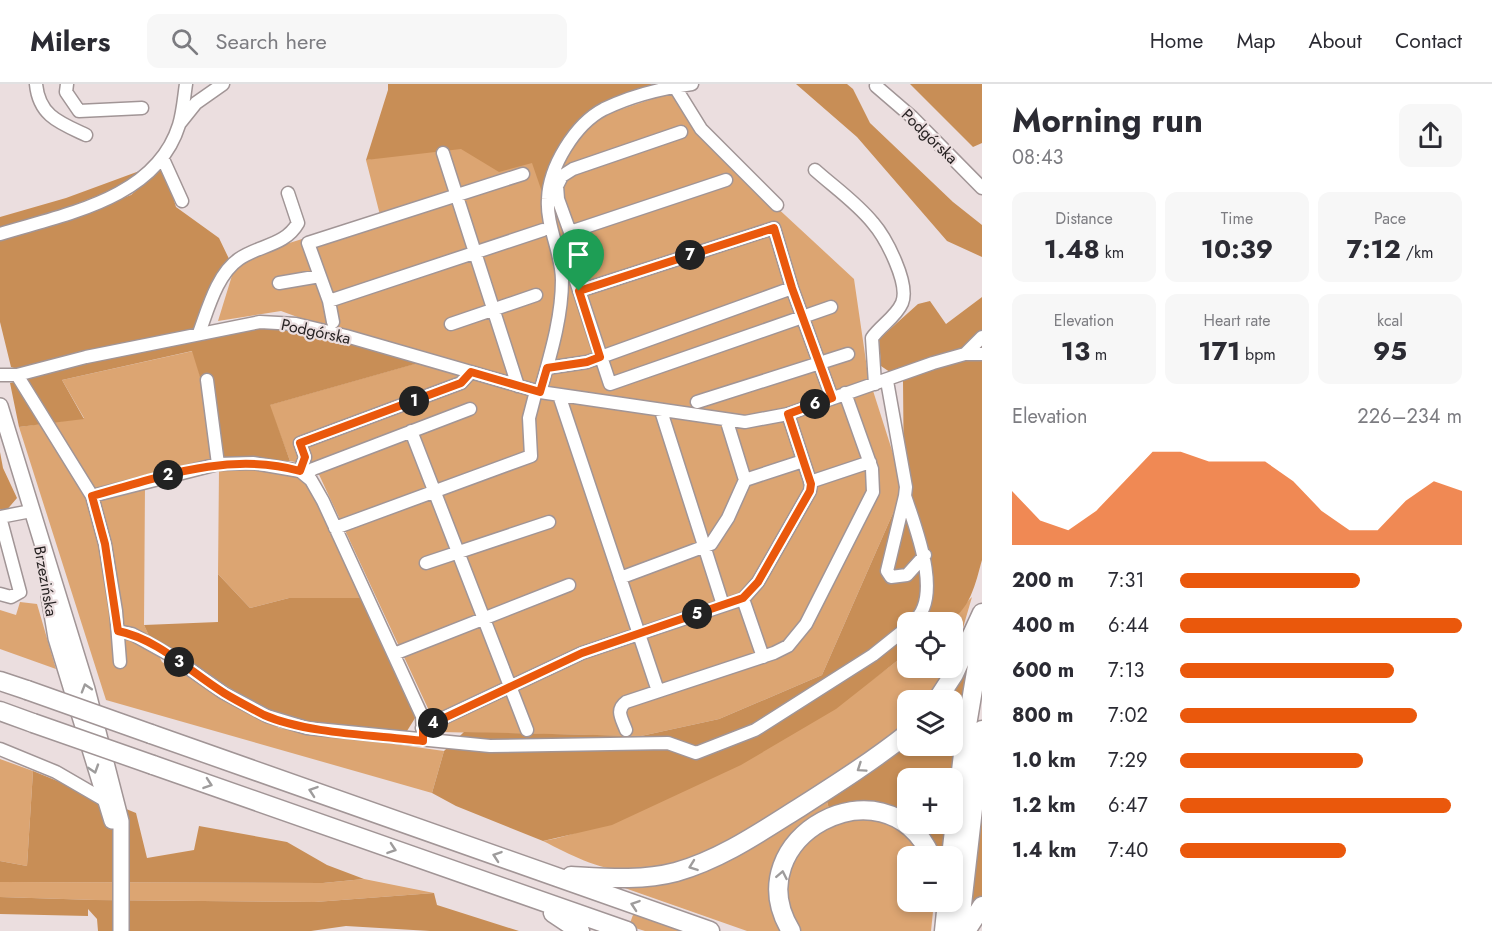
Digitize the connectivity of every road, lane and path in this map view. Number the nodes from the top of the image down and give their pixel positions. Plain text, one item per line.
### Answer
1 (36, 84) edge
2 (67, 84) edge
3 (186, 84) edge
4 (224, 84) edge
5 (692, 84) edge
6 (876, 86) dead end
7 (675, 87) junction
8 (142, 108) dead end
9 (180, 124) junction
10 (681, 132) dead end
11 (86, 135) dead end
12 (443, 153) dead end
13 (163, 159) junction
14 (815, 170) dead end
15 (523, 174) dead end
16 (726, 180) dead end
17 (982, 188) edge
18 (288, 193) dead end
19 (457, 195) junction
20 (182, 201) dead end
21 (777, 206) dead end
22 (543, 230) dead end
23 (570, 232) junction
24 (0, 234) edge
25 (476, 252) junction
26 (320, 276) junction
27 (279, 283) dead end
28 (792, 288) junction
29 (579, 291) junction
30 (536, 295) dead end
31 (329, 301) junction
32 (831, 307) dead end
33 (495, 309) junction
34 (802, 317) junction
35 (333, 322) dead end
36 (451, 324) dead end
37 (199, 333) junction
38 (982, 337) edge
39 (848, 354) dead end
40 (965, 354) junction
41 (982, 354) edge
42 (600, 357) junction
43 (820, 364) junction
44 (547, 368) junction
45 (471, 372) junction
46 (0, 375) edge
47 (17, 375) junction
48 (207, 380) dead end
49 (881, 382) junction
50 (518, 386) junction
51 (538, 392) junction
52 (845, 393) junction
53 (559, 395) junction
54 (832, 398) junction
55 (697, 402) dead end
56 (0, 406) edge
57 (470, 409) dead end
58 (661, 411) junction
59 (788, 414) junction
60 (727, 422) junction
61 (411, 431) junction
62 (803, 461) junction
63 (870, 462) junction
64 (218, 464) junction
65 (302, 473) junction
66 (745, 480) junction
67 (810, 482) junction
68 (435, 492) junction
69 (92, 496) junction
70 (905, 496) junction
71 (31, 511) junction
72 (549, 522) dead end
73 (335, 528) junction
74 (37, 529) junction
75 (4, 534) junction
76 (0, 547) edge
77 (705, 548) junction
78 (458, 552) junction
79 (925, 555) junction
80 (426, 563) dead end
81 (620, 578) junction
82 (568, 585) dead end
83 (0, 594) edge
84 (743, 598) junction
85 (723, 605) junction
86 (920, 612) edge
87 (982, 613) edge
88 (484, 619) junction
89 (118, 631) junction
90 (639, 634) junction
91 (897, 636) edge
92 (982, 636) edge
93 (393, 654) junction
94 (762, 657) junction
95 (120, 663) dead end
96 (0, 681) edge
97 (510, 687) junction
98 (944, 690) edge
99 (658, 691) junction
100 (0, 711) edge
101 (423, 728) junction
102 (527, 730) dead end
103 (627, 730) dead end
104 (982, 730) edge
105 (423, 741) junction
106 (897, 741) edge
107 (0, 749) edge
108 (106, 801) junction
109 (924, 846) edge
110 (952, 846) edge
111 (121, 868) junction
112 (552, 876) junction
113 (532, 898) junction
114 (982, 906) edge
115 (122, 930) edge
116 (580, 931) edge
117 (627, 931) edge
118 (710, 931) edge
119 (791, 931) edge
120 (959, 931) edge
121 (966, 931) edge

1 - 11 street
2 - 8 street
3 - 9 street
4 - 9 street
5 - 7 street
6 - 17 street, Podgórska
7 - 21 street
7 - 44 street
9 - 13 street
10 - 23 street
12 - 19 street
13 - 20 street
13 - 24 street
14 - 49 street
15 - 19 street
16 - 23 street
18 - 37 street
19 - 25 street
19 - 26 street
22 - 25 street
23 - 29 street
25 - 31 street
25 - 33 street
26 - 27 street
26 - 31 street
28 - 29 street
28 - 34 street
28 - 42 street
29 - 42 street
30 - 33 street
31 - 35 street
32 - 34 street
33 - 36 street
33 - 50 street
34 - 42 street
34 - 43 street
37 - 45 street, Podgórska
37 - 47 street, Podgórska
38 - 40 street
39 - 43 street
40 - 41 street, Podgórska
40 - 49 street, Podgórska
42 - 44 street
43 - 54 street
43 - 55 street
44 - 51 street
45 - 50 street, Podgórska
45 - 65 street
46 - 47 street, Podgórska
47 - 69 street
48 - 64 street
49 - 52 street, Podgórska
49 - 70 street
50 - 51 street, Podgórska
51 - 53 street, Podgórska
51 - 68 street
52 - 54 street, Podgórska
52 - 63 street
53 - 58 street, Podgórska
53 - 81 street
54 - 59 street, Podgórska
56 - 71 main road
57 - 61 street
58 - 60 street, Podgórska
58 - 77 street
59 - 60 street, Podgórska
59 - 62 street
60 - 66 street
61 - 65 street
61 - 68 street
62 - 66 street
62 - 67 street
63 - 67 street
63 - 94 street
64 - 65 street
64 - 69 street
65 - 73 street
66 - 77 street
67 - 84 street
68 - 73 street
68 - 78 street
69 - 89 street
70 - 79 street
70 - 79 street
71 - 74 main road
71 - 75 street
72 - 78 street
73 - 93 street
74 -> 108 main road, Brzezińska
111 -> 74 main road, Brzezińska
75 - 76 street
75 - 83 street
77 - 81 street
77 - 85 street
78 - 80 street
78 - 88 street
79 - 86 street
81 - 90 street
82 - 88 street
84 - 85 street
84 - 94 street
85 - 90 street
87 - 98 highway
88 - 93 street
88 - 97 street
89 - 95 street
89 - 105 street
90 - 97 street
90 - 99 street
91 - 105 street
92 - 110 highway
93 - 101 street
94 - 99 street
112 -> 96 highway, bridge
97 - 101 street
97 - 102 street
99 - 103 street
100 -> 113 highway, bridge
101 - 105 street
104 - 120 highway
106 -> 112 highway
107 - 108 street
108 - 111 main road, Brzezińska
119 -> 109 highway
111 - 115 main road, Brzezińska
118 -> 112 highway
113 - 116 highway
113 - 117 highway
114 - 121 highway

